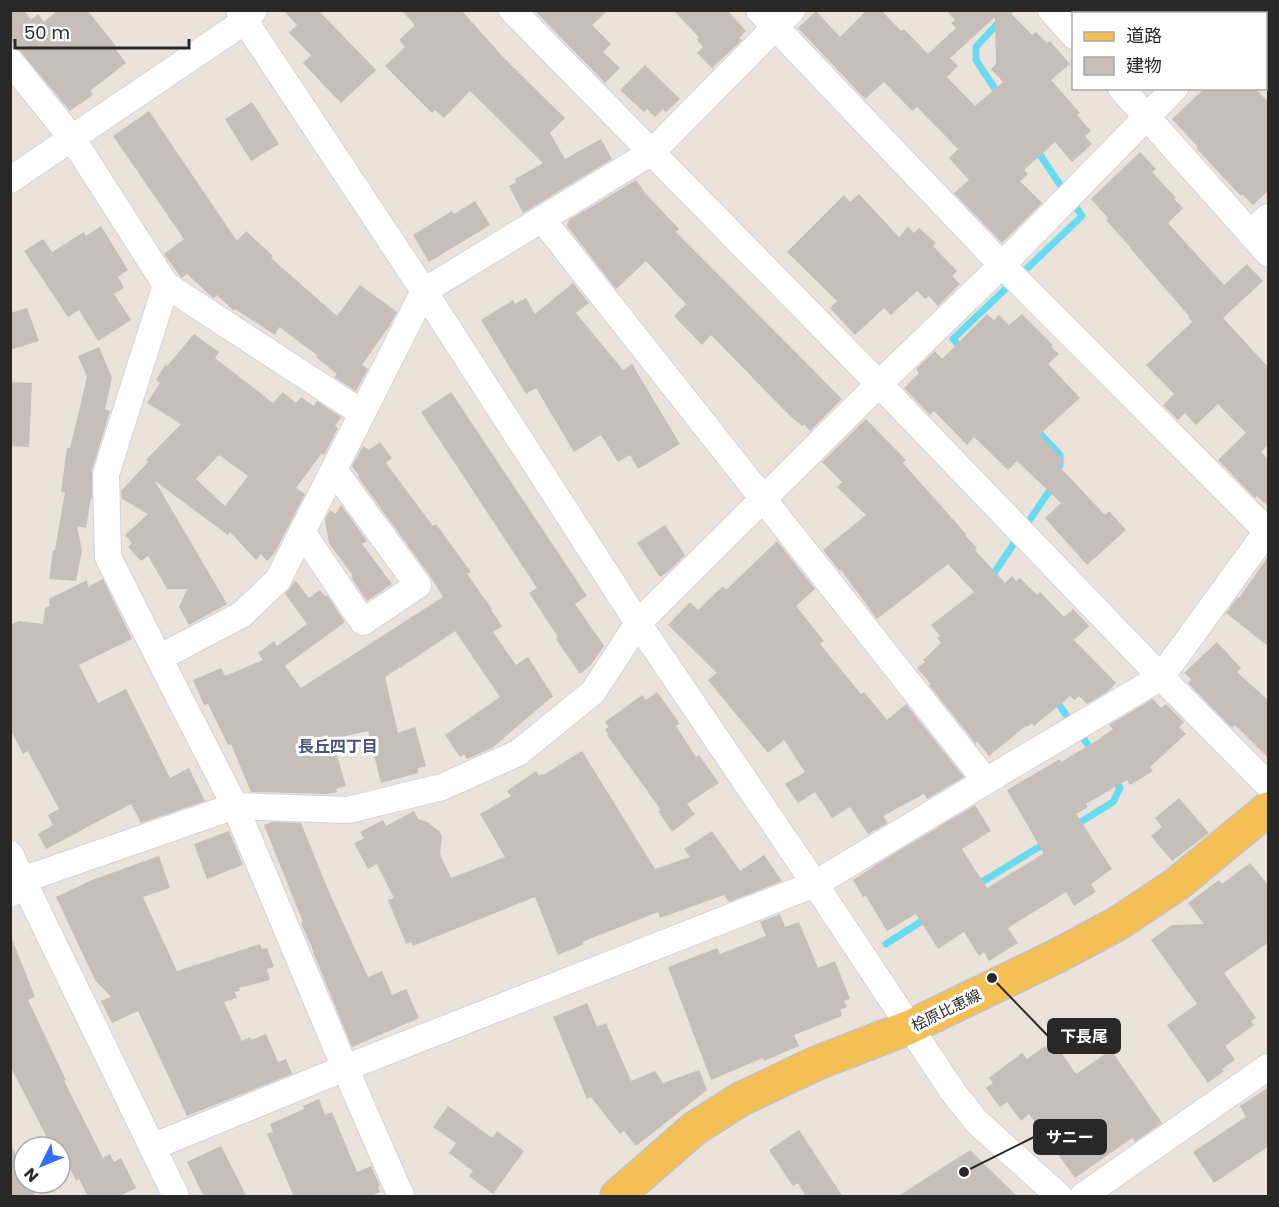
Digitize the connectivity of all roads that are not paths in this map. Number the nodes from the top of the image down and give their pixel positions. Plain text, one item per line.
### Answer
1 (512, 10) edge
2 (1051, 10) edge
3 (246, 14) edge
4 (776, 16) edge
5 (1072, 34) edge
6 (10, 61) edge
7 (1123, 90) edge
8 (1173, 90) edge
9 (1146, 117) junction
10 (72, 138) junction
11 (652, 152) junction
12 (10, 180) edge
13 (542, 219) junction
14 (1260, 225) edge
15 (1269, 253) edge
16 (1002, 266) junction
17 (166, 285) junction
18 (424, 291) junction
19 (879, 384) junction
20 (362, 413) junction
21 (334, 470) junction
22 (763, 500) junction
23 (1268, 531) edge
24 (302, 532) junction
25 (638, 623) junction
26 (159, 658) junction
27 (1161, 677) junction
28 (986, 781) junction
29 (1269, 785) edge
30 (235, 806) junction
31 (1269, 809) edge
32 (10, 854) edge
33 (815, 884) junction
34 (16, 887) edge
35 (910, 1027) junction
36 (1269, 1067) edge
37 (345, 1068) junction
38 (152, 1147) junction
39 (400, 1196) edge
40 (176, 1197) edge
41 (617, 1197) edge
42 (1059, 1197) edge
43 (1083, 1197) edge

1 - 11 street
2 - 5 street
3 - 10 street
3 - 18 street
4 - 11 street
4 - 16 street
6 - 10 street
7 - 9 street
8 - 9 street
9 - 14 street
9 - 16 street
10 - 12 street
10 - 17 street
11 - 13 street
11 - 19 street
13 - 18 street
13 - 22 street
14 - 15 street
16 - 19 street
16 - 23 street
17 - 20 street
17 - 26 street
18 - 20 street
18 - 25 street
19 - 22 street
19 - 27 street
20 - 21 street
21 - 24 street
21 - 24 street
22 - 25 street
22 - 28 street
23 - 27 street
24 - 26 street
25 - 30 street
25 - 33 street
26 - 30 street
27 - 28 street
27 - 29 street
28 - 33 street
30 - 34 street
30 - 37 street
31 - 35 main road, 桧原比恵線
32 - 34 street
33 - 35 street
33 - 37 street
34 - 38 street
35 - 41 main road, 桧原比恵線
35 - 42 street
36 - 43 street
37 - 38 street
37 - 39 street
38 - 40 street

